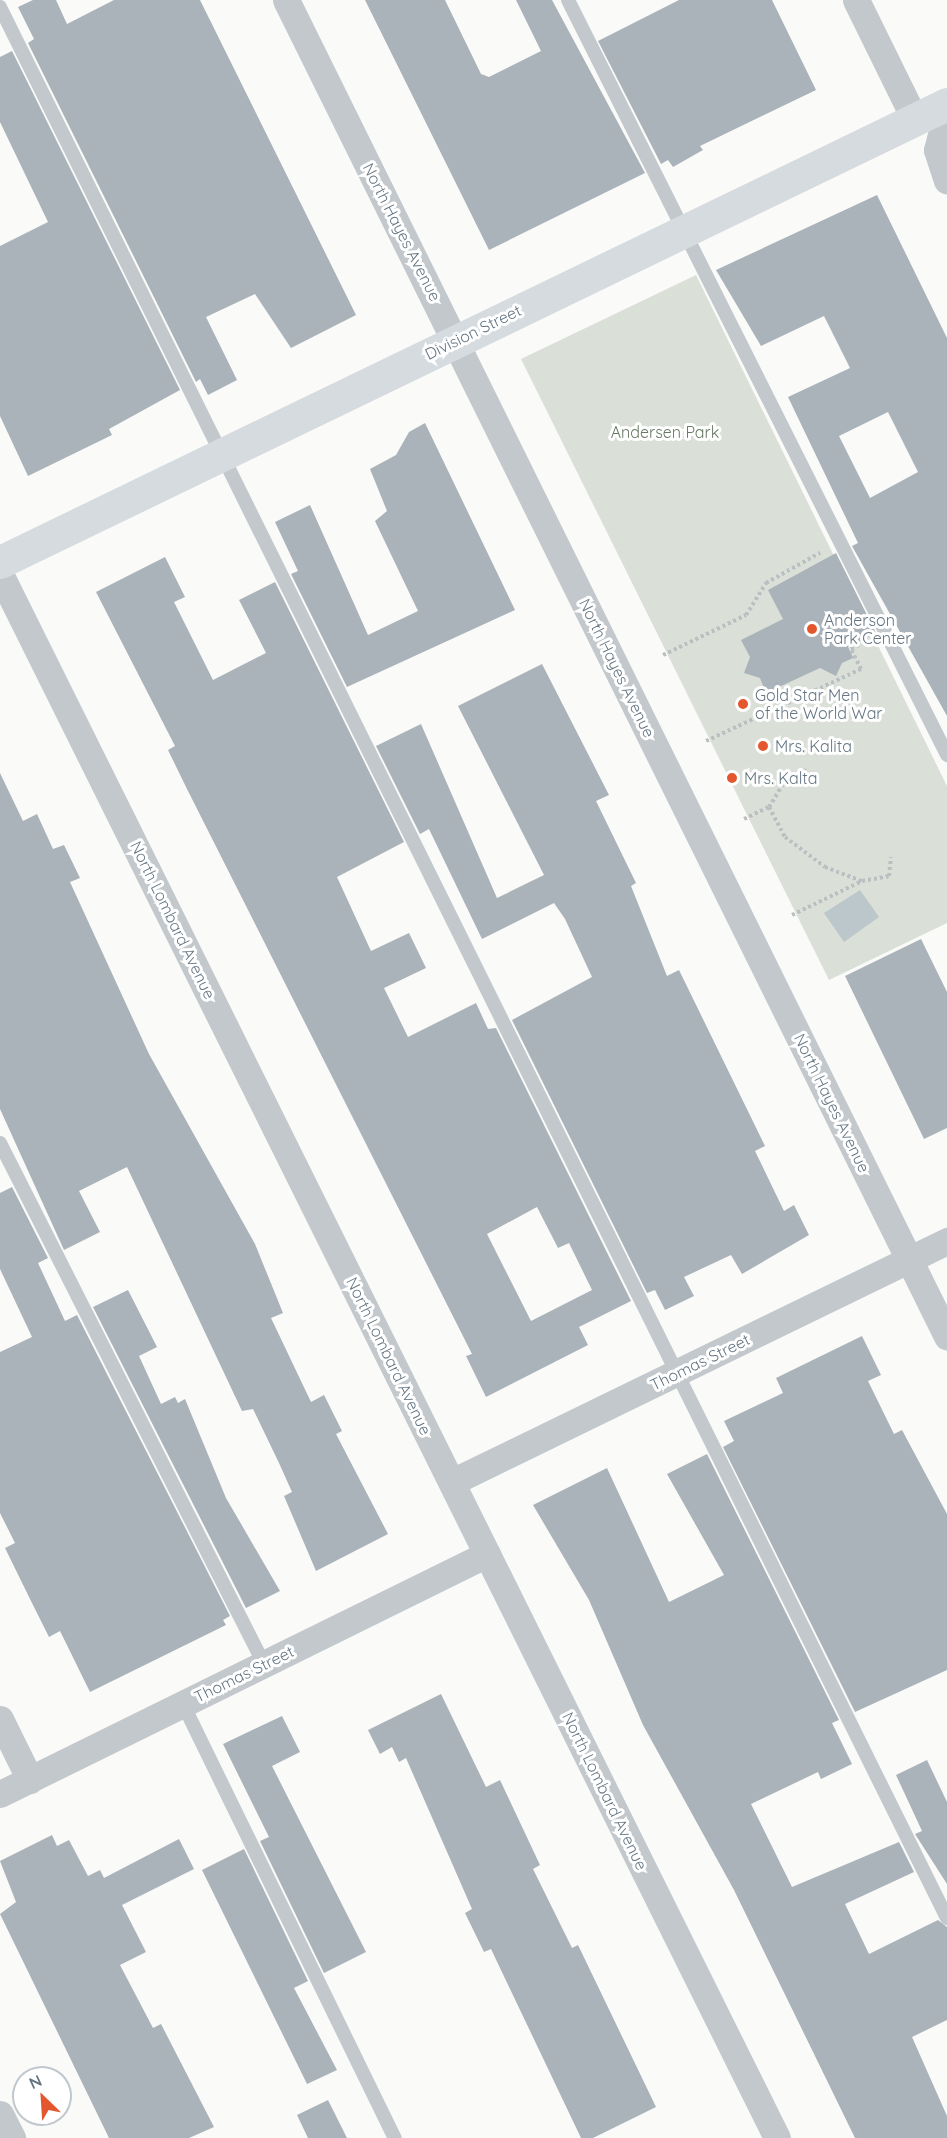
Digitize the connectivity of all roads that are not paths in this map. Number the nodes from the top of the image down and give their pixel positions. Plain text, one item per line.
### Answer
1 (286, 0) edge
2 (568, 0) edge
3 (856, 0) edge
4 (0, 7) edge
5 (947, 104) edge
6 (947, 111) edge
7 (915, 120) junction
8 (943, 172) edge
9 (683, 231) junction
10 (456, 341) junction
11 (223, 454) junction
12 (0, 562) edge
13 (0, 574) edge
14 (947, 755) edge
15 (0, 1143) edge
16 (947, 1241) edge
17 (909, 1259) junction
18 (947, 1336) edge
19 (676, 1373) junction
20 (452, 1482) junction
21 (487, 1554) junction
22 (264, 1664) junction
23 (183, 1704) junction
24 (0, 1719) edge
25 (30, 1780) junction
26 (0, 1794) edge
27 (947, 1918) edge
28 (0, 2114) edge
29 (12, 2138) edge
30 (395, 2138) edge
31 (777, 2138) edge

1 - 10 street, North Hayes Avenue
2 - 9 lane
3 - 7 street
4 - 11 lane
5 - 7 street, Division Street
6 - 8 street
7 - 9 street, Division Street
9 - 10 street, Division Street
9 - 14 lane
10 - 11 street, Division Street
10 - 17 street, North Hayes Avenue
11 - 12 street, Division Street
11 - 19 lane
13 - 20 street, North Lombard Avenue
15 - 22 lane
16 - 17 street, Thomas Street
17 - 18 street, North Hayes Avenue
17 - 19 street, Thomas Street
19 - 20 street, Thomas Street
19 - 27 lane
20 - 21 street, North Lombard Avenue
21 - 22 street, Thomas Street
21 - 31 street, North Lombard Avenue
22 - 23 street, Thomas Street
23 - 25 street, Thomas Street
23 - 30 lane
24 - 25 street
25 - 26 street, Thomas Street
28 - 29 street

